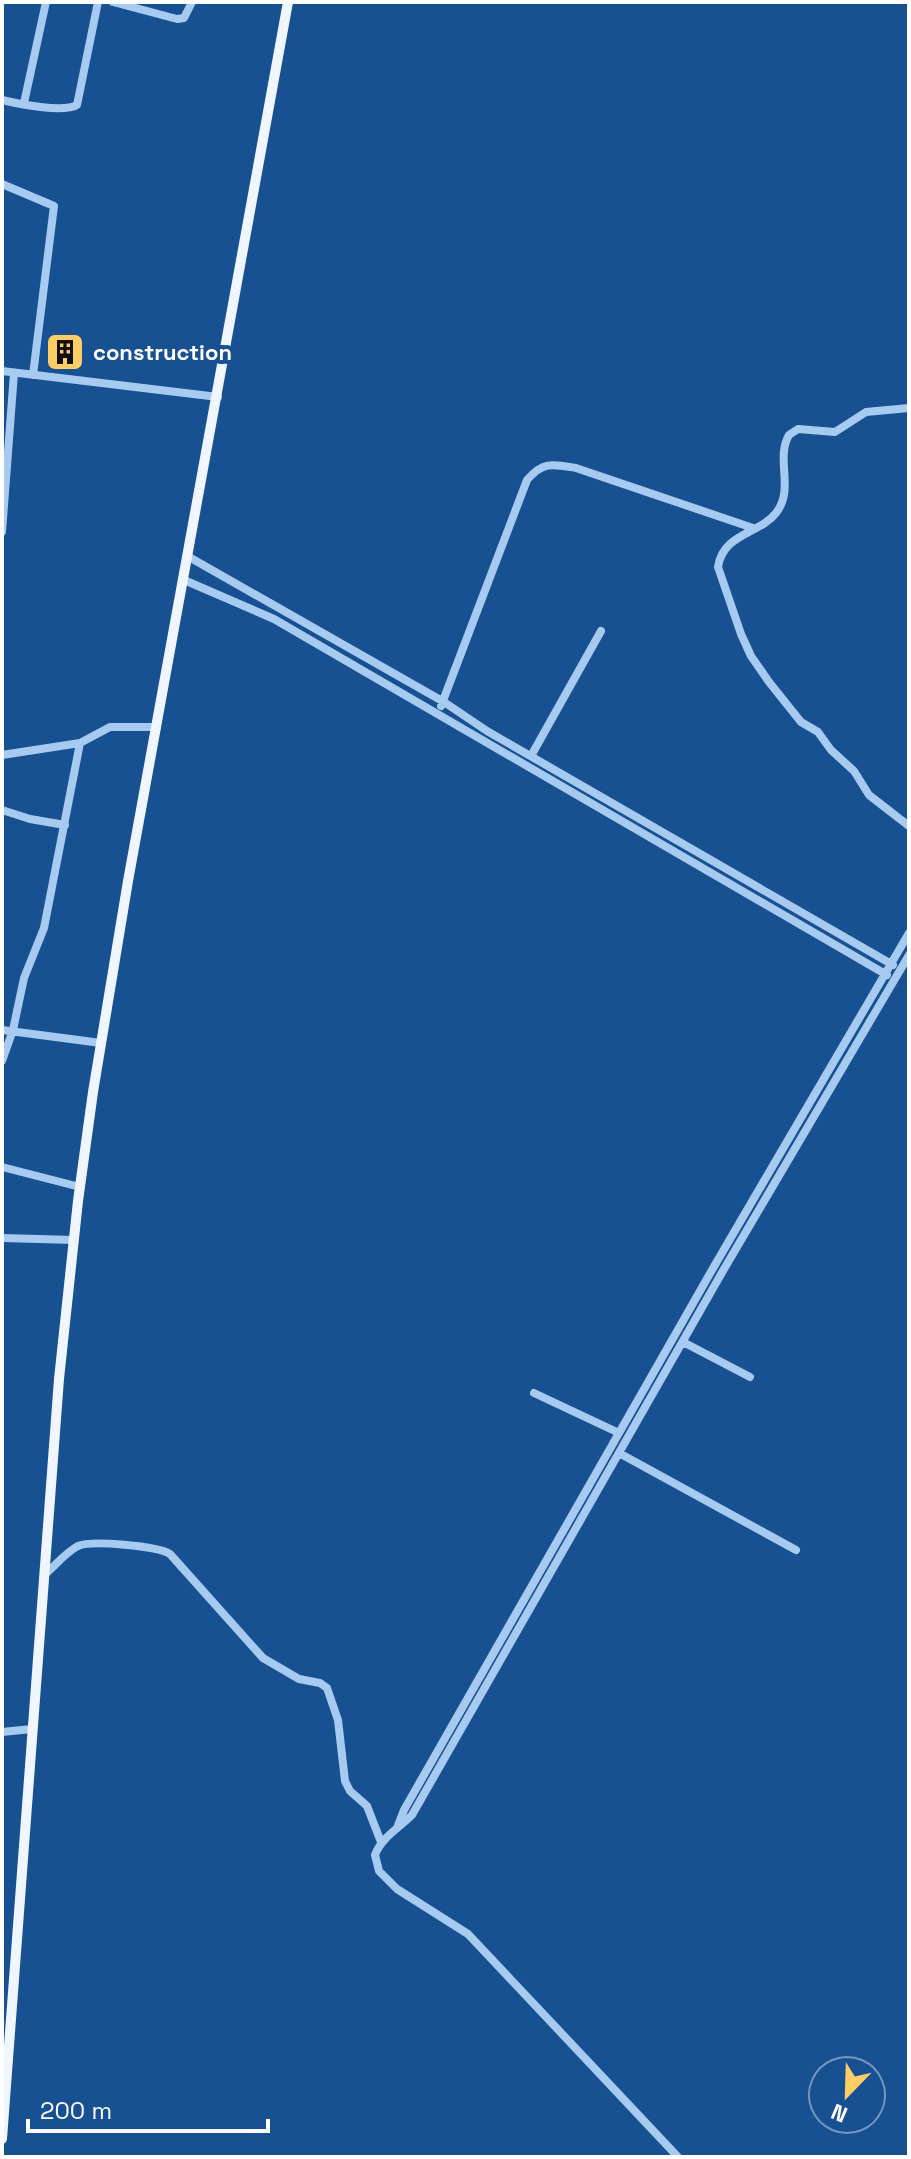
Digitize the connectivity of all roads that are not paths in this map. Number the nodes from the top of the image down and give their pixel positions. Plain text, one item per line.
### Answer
1 (46, 2) edge
2 (98, 2) edge
3 (113, 2) edge
4 (192, 2) edge
5 (288, 2) edge
6 (2, 100) edge
7 (24, 103) junction
8 (2, 184) edge
9 (2, 371) edge
10 (14, 373) junction
11 (33, 375) junction
12 (218, 397) junction
13 (909, 408) edge
14 (753, 528) junction
15 (2, 532) edge
16 (189, 557) junction
17 (184, 580) junction
18 (601, 631) dead end
19 (444, 702) junction
20 (434, 713) junction
21 (157, 727) junction
22 (80, 743) junction
23 (2, 755) edge
24 (531, 756) junction
25 (2, 810) edge
26 (65, 825) junction
27 (909, 826) edge
28 (909, 933) edge
29 (909, 955) edge
30 (891, 964) junction
31 (901, 969) junction
32 (885, 974) junction
33 (895, 980) junction
34 (2, 1030) edge
35 (13, 1030) junction
36 (101, 1043) junction
37 (2, 1061) edge
38 (2, 1167) edge
39 (80, 1187) junction
40 (2, 1238) edge
41 (74, 1240) junction
42 (683, 1342) junction
43 (750, 1377) dead end
44 (534, 1393) dead end
45 (619, 1433) junction
46 (619, 1453) junction
47 (796, 1550) dead end
48 (44, 1575) junction
49 (32, 1729) junction
50 (2, 1732) edge
51 (395, 1832) junction
52 (381, 1842) junction
53 (5, 2066) edge
54 (2, 2139) edge
55 (678, 2157) edge

1 - 7 street
2 - 7 street
3 - 4 street
5 - 12 main road
6 - 7 street
8 - 11 street
9 - 10 street
10 - 11 street
10 - 15 street
11 - 12 street
12 - 16 main road
13 - 14 street
14 - 19 street
14 - 27 street
16 - 17 main road
16 - 19 street
17 - 20 street
17 - 21 main road
18 - 24 street
19 - 20 street
19 - 24 street
20 - 32 street
21 - 22 street
21 - 36 main road
22 - 23 street
22 - 26 street
24 - 30 street
25 - 26 street
26 - 35 street
28 - 30 street
29 - 31 street
30 - 31 street
30 - 32 street
31 - 33 street
32 - 33 street
32 - 45 street
33 - 42 street
34 - 35 street
35 - 36 street
35 - 37 street
36 - 39 main road
38 - 39 street
39 - 41 main road
40 - 41 street
41 - 48 main road
42 - 43 street
42 - 46 street
44 - 45 street
45 - 51 street
46 - 47 street
46 - 51 street
48 - 49 main road
48 - 52 street
49 - 50 street
49 - 53 main road
51 - 52 street
52 - 55 street
53 - 54 main road

